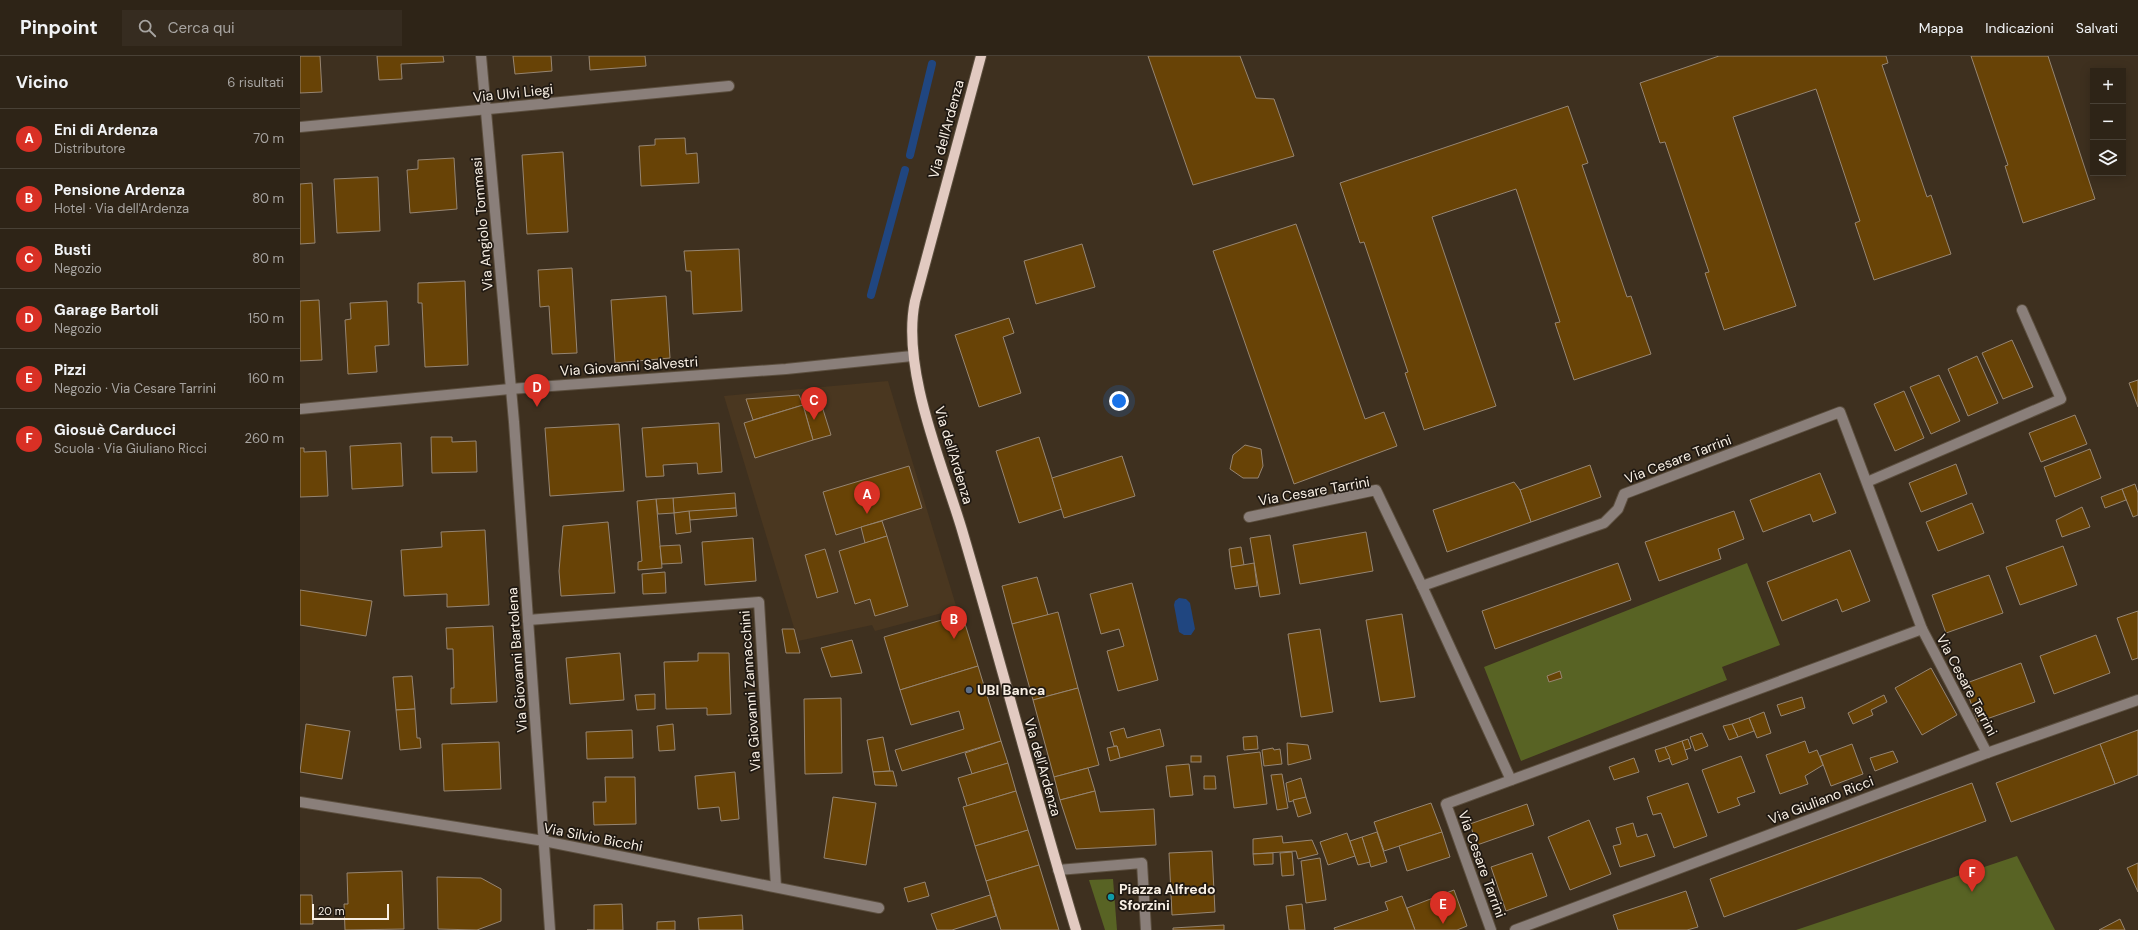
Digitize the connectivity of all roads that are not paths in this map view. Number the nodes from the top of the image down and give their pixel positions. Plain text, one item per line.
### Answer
1 (481, 56) edge
2 (980, 56) edge
3 (729, 86) dead end
4 (485, 110) junction
5 (300, 127) edge
6 (2022, 310) dead end
7 (912, 356) junction
8 (510, 389) junction
9 (300, 409) edge
10 (1868, 482) junction
11 (1249, 517) dead end
12 (1422, 586) junction
13 (528, 620) junction
14 (1922, 629) junction
15 (2138, 700) edge
16 (1987, 753) junction
17 (1511, 780) junction
18 (300, 802) edge
19 (544, 841) junction
20 (1058, 870) junction
21 (776, 887) junction
22 (879, 908) dead end
23 (550, 930) edge
24 (1076, 930) edge
25 (1146, 930) edge
26 (1491, 930) edge
27 (1516, 930) edge

1 - 4 street, Via Angiolo Tommasi
2 - 7 main road, Via dell'Ardenza
3 - 4 street, Via Ulvi Liegi
4 - 5 street, Via Ulvi Liegi
4 - 8 street, Via Angiolo Tommasi
6 - 10 street
7 - 8 street, Via Giovanni Salvestri
7 - 20 main road, Via dell'Ardenza
8 - 9 street, Via Giovanni Salvestri
8 - 13 street, Via Giovanni Bartolena
10 - 12 street, Via Cesare Tarrini
10 - 14 street, Via Cesare Tarrini
11 - 12 street, Via Cesare Tarrini
12 - 17 street, Via Cesare Tarrini
13 - 19 street, Via Giovanni Bartolena
13 - 21 street, Via Giovanni Zannacchini
14 - 16 street, Via Cesare Tarrini
14 - 17 street, Via Cesare Tarrini
15 - 16 street, Via Giuliano Ricci
16 - 27 street, Via Giuliano Ricci
17 - 26 street, Via Cesare Tarrini
18 - 19 street, Via Silvio Bicchi
19 - 21 street, Via Silvio Bicchi
19 - 23 street, Via Giovanni Bartolena
20 - 24 main road
20 - 25 street
21 - 22 street, Via Silvio Bicchi

